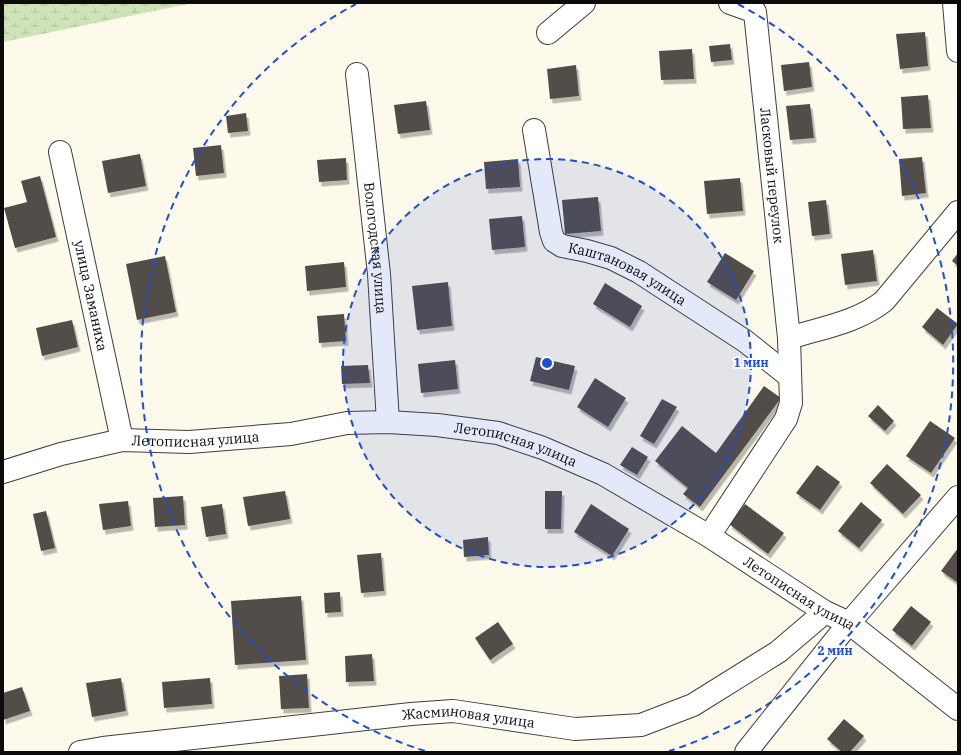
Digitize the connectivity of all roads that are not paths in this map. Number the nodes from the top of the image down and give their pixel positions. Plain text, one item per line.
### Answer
1 (584, 3) edge
2 (730, 3) edge
3 (954, 3) edge
4 (548, 33) dead end
5 (958, 51) edge
6 (357, 74) dead end
7 (534, 130) dead end
8 (60, 152) dead end
9 (958, 212) edge
10 (789, 338) junction
11 (790, 377) junction
12 (388, 422) junction
13 (122, 440) junction
14 (3, 472) edge
15 (958, 497) edge
16 (709, 536) junction
17 (825, 612) junction
18 (850, 623) junction
19 (958, 709) edge
20 (80, 752) edge
21 (746, 752) edge

1 - 4 street
2 - 10 street, Ласковый переулок
3 - 5 street
6 - 12 street, Вологодская улица
7 - 11 street, Каштановая улица
8 - 13 street, улица Заманиха
9 - 10 street
10 - 11 street
11 - 16 street
12 - 13 street, Летописная улица
12 - 16 street, Летописная улица
13 - 14 street, Летописная улица
15 - 18 street
16 - 17 street, Летописная улица
17 - 18 street, Летописная улица
17 - 20 street, Жасминовая улица
18 - 19 street, Летописная улица
18 - 21 street

